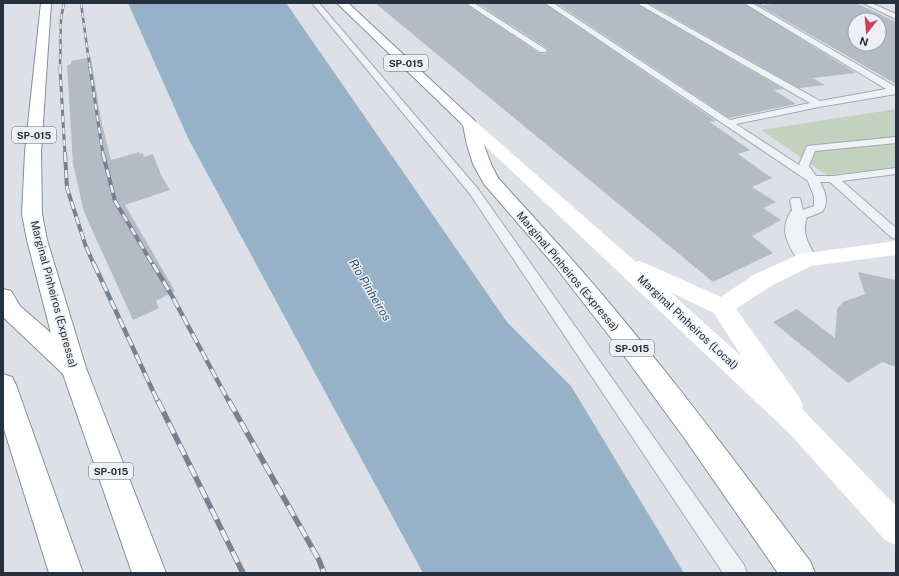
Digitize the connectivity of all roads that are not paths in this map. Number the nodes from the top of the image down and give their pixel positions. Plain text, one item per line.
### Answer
1 (46, 3) edge
2 (315, 3) edge
3 (342, 3) edge
4 (469, 3) edge
5 (548, 3) edge
6 (640, 3) edge
7 (747, 3) edge
8 (866, 3) edge
9 (896, 17) edge
10 (544, 50) dead end
11 (896, 91) edge
12 (819, 104) junction
13 (728, 123) junction
14 (470, 124) junction
15 (896, 140) edge
16 (896, 171) edge
17 (812, 179) junction
18 (833, 179) junction
19 (797, 208) joint
20 (896, 235) edge
21 (896, 248) edge
22 (807, 258) junction
23 (620, 259) junction
24 (3, 297) edge
25 (722, 307) junction
26 (73, 368) junction
27 (3, 385) edge
28 (800, 425) junction
29 (896, 529) edge
30 (66, 573) edge
31 (149, 573) edge
32 (736, 573) edge
33 (798, 573) edge

1 - 26 main road, Marginal Pinheiros (Expressa) / SP-015
2 - 32 lane
3 - 14 main road, Marginal Pinheiros (Expressa) / SP-015
4 - 10 lane
5 - 13 lane
6 - 12 lane
7 - 11 lane
8 - 9 lane
11 - 12 lane
12 - 13 lane
13 - 17 lane
14 - 23 main road, Marginal Pinheiros (Local)
14 - 33 main road, Marginal Pinheiros (Expressa) / SP-015
15 - 17 lane
16 - 18 lane
17 - 18 lane
17 - 19 lane
18 - 20 lane
19 - 22 street
21 - 22 main road
22 - 25 main road
23 - 25 main road
23 - 28 main road, Marginal Pinheiros (Local)
24 - 26 main road
25 - 28 main road
26 - 31 main road, Marginal Pinheiros (Expressa) / SP-015
27 - 30 main road
28 - 29 main road, Marginal Pinheiros (Local)

